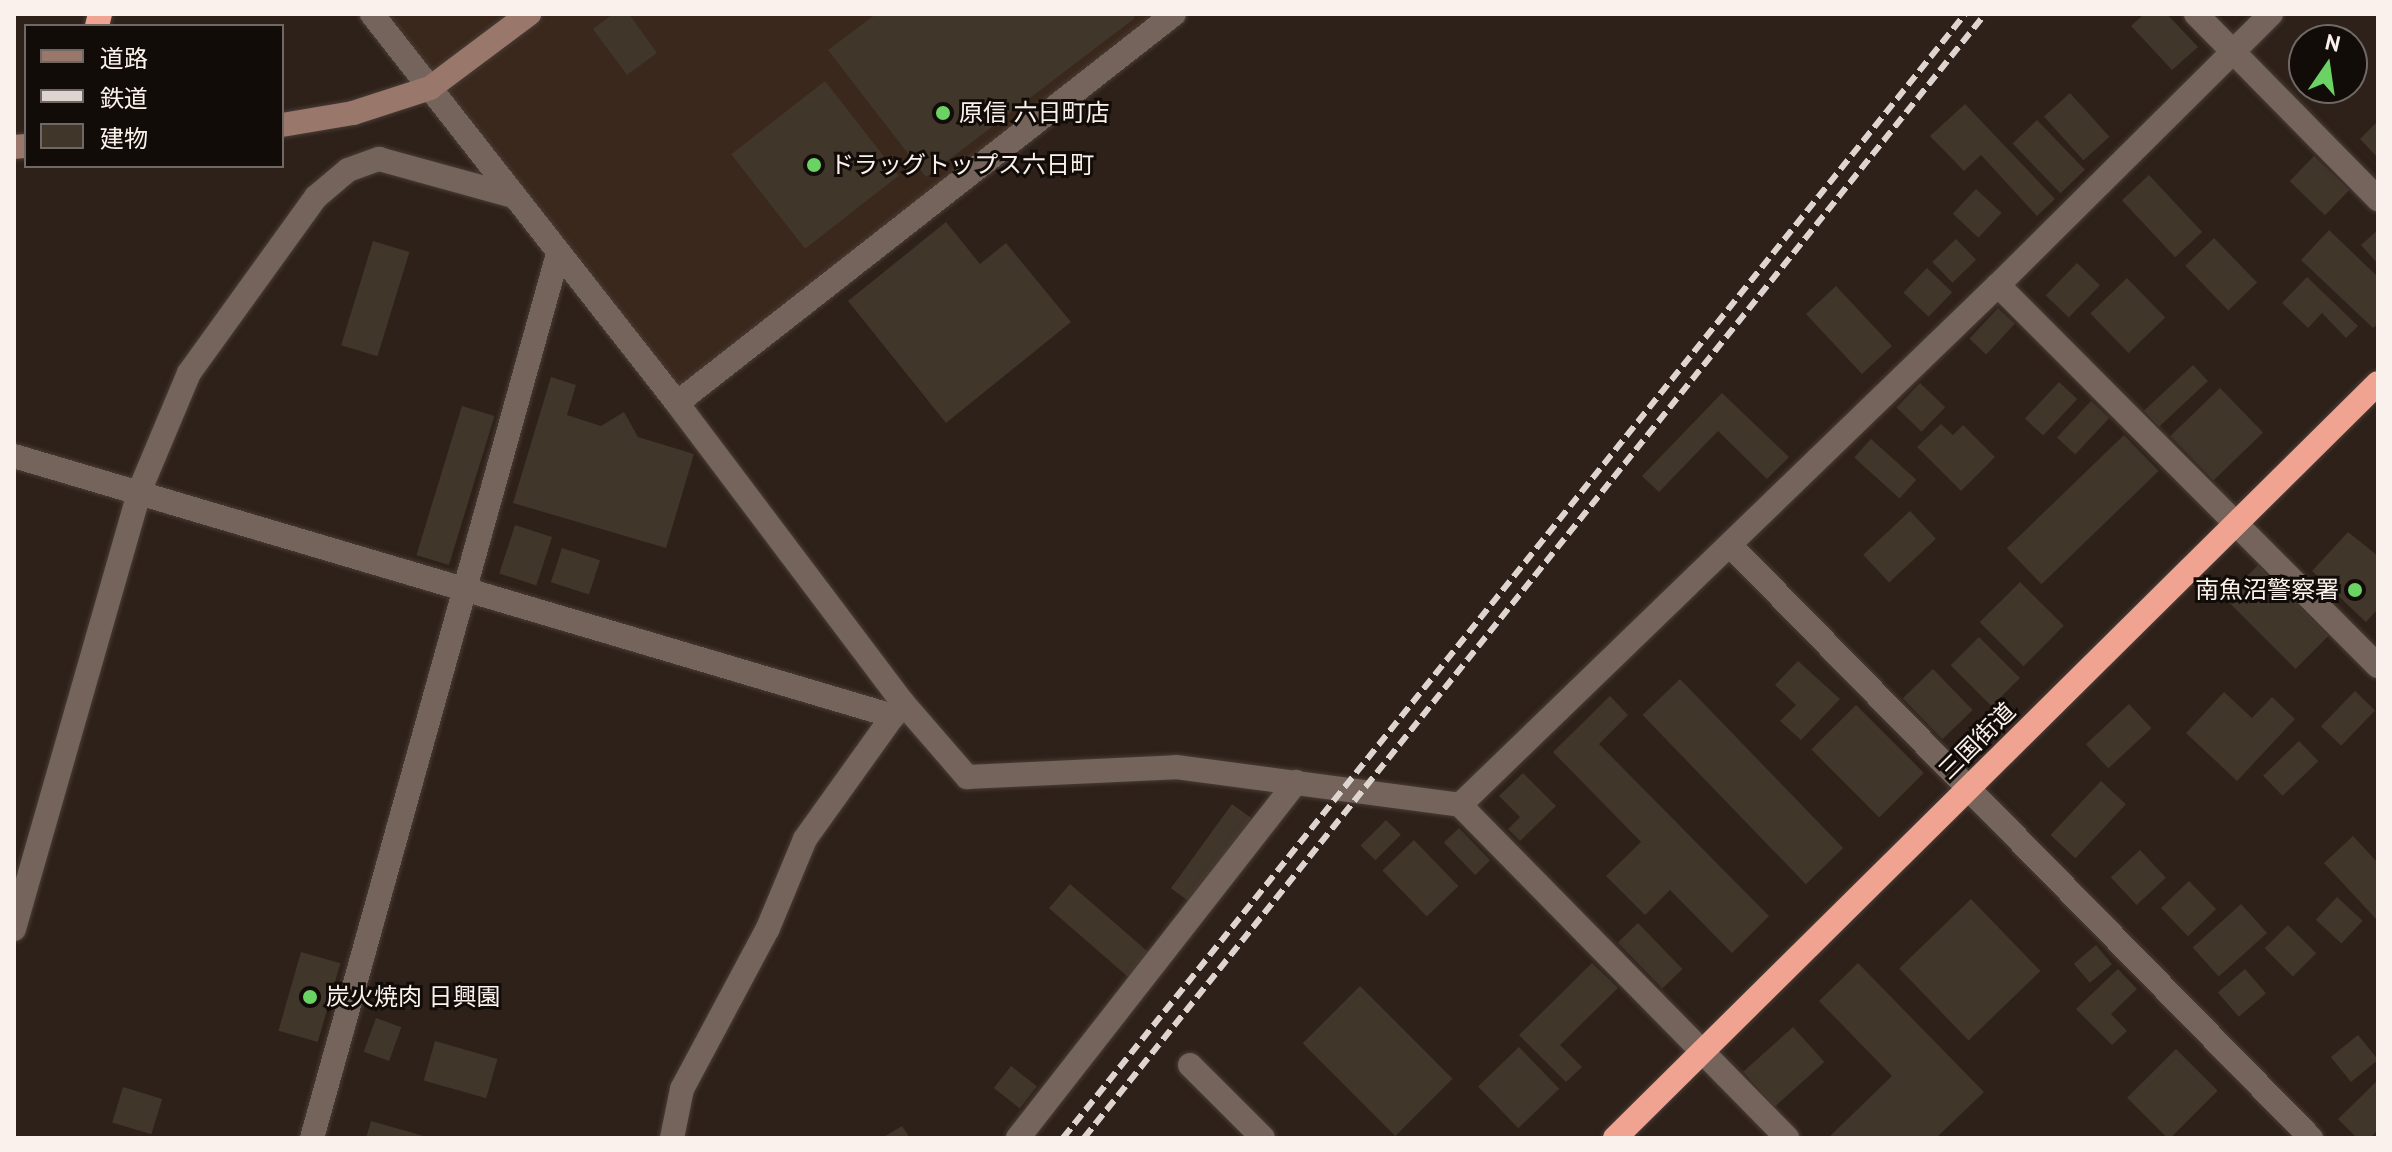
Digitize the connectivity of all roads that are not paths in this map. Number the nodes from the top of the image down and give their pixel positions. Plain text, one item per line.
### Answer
1 (372, 14) edge
2 (529, 14) edge
3 (1174, 14) edge
4 (2196, 14) edge
5 (2271, 14) edge
6 (2235, 52) junction
7 (430, 88) junction
8 (284, 125) edge
9 (510, 195) junction
10 (2378, 199) edge
11 (558, 254) junction
12 (1998, 285) junction
13 (2378, 383) edge
14 (677, 403) junction
15 (14, 456) edge
16 (139, 492) junction
17 (2236, 524) junction
18 (1731, 546) junction
19 (467, 586) junction
20 (2378, 666) edge
21 (898, 710) junction
22 (1296, 782) junction
23 (1971, 786) junction
24 (1460, 805) junction
25 (14, 929) edge
26 (1704, 1052) junction
27 (1190, 1065) dead end
28 (312, 1138) edge
29 (672, 1138) edge
30 (1018, 1138) edge
31 (1263, 1138) edge
32 (1615, 1138) edge
33 (1787, 1138) edge
34 (2311, 1138) edge

1 - 7 street
2 - 7 street
3 - 14 street
4 - 6 street
5 - 6 street
6 - 10 street
6 - 12 street
7 - 8 street
7 - 9 street
9 - 11 street
9 - 16 street
11 - 14 street
11 - 19 street
12 - 17 street
12 - 18 street
13 - 17 highway, 三国街道
14 - 21 street
15 - 16 street
16 - 19 street
16 - 25 street
17 - 20 street
17 - 23 highway, 三国街道
18 - 23 street
18 - 24 street
19 - 21 street
19 - 28 street
21 - 22 street
21 - 29 street
22 - 24 street
22 - 30 street
23 - 26 highway, 三国街道
23 - 34 street
24 - 26 street
26 - 32 highway, 三国街道
26 - 33 street
27 - 31 street

